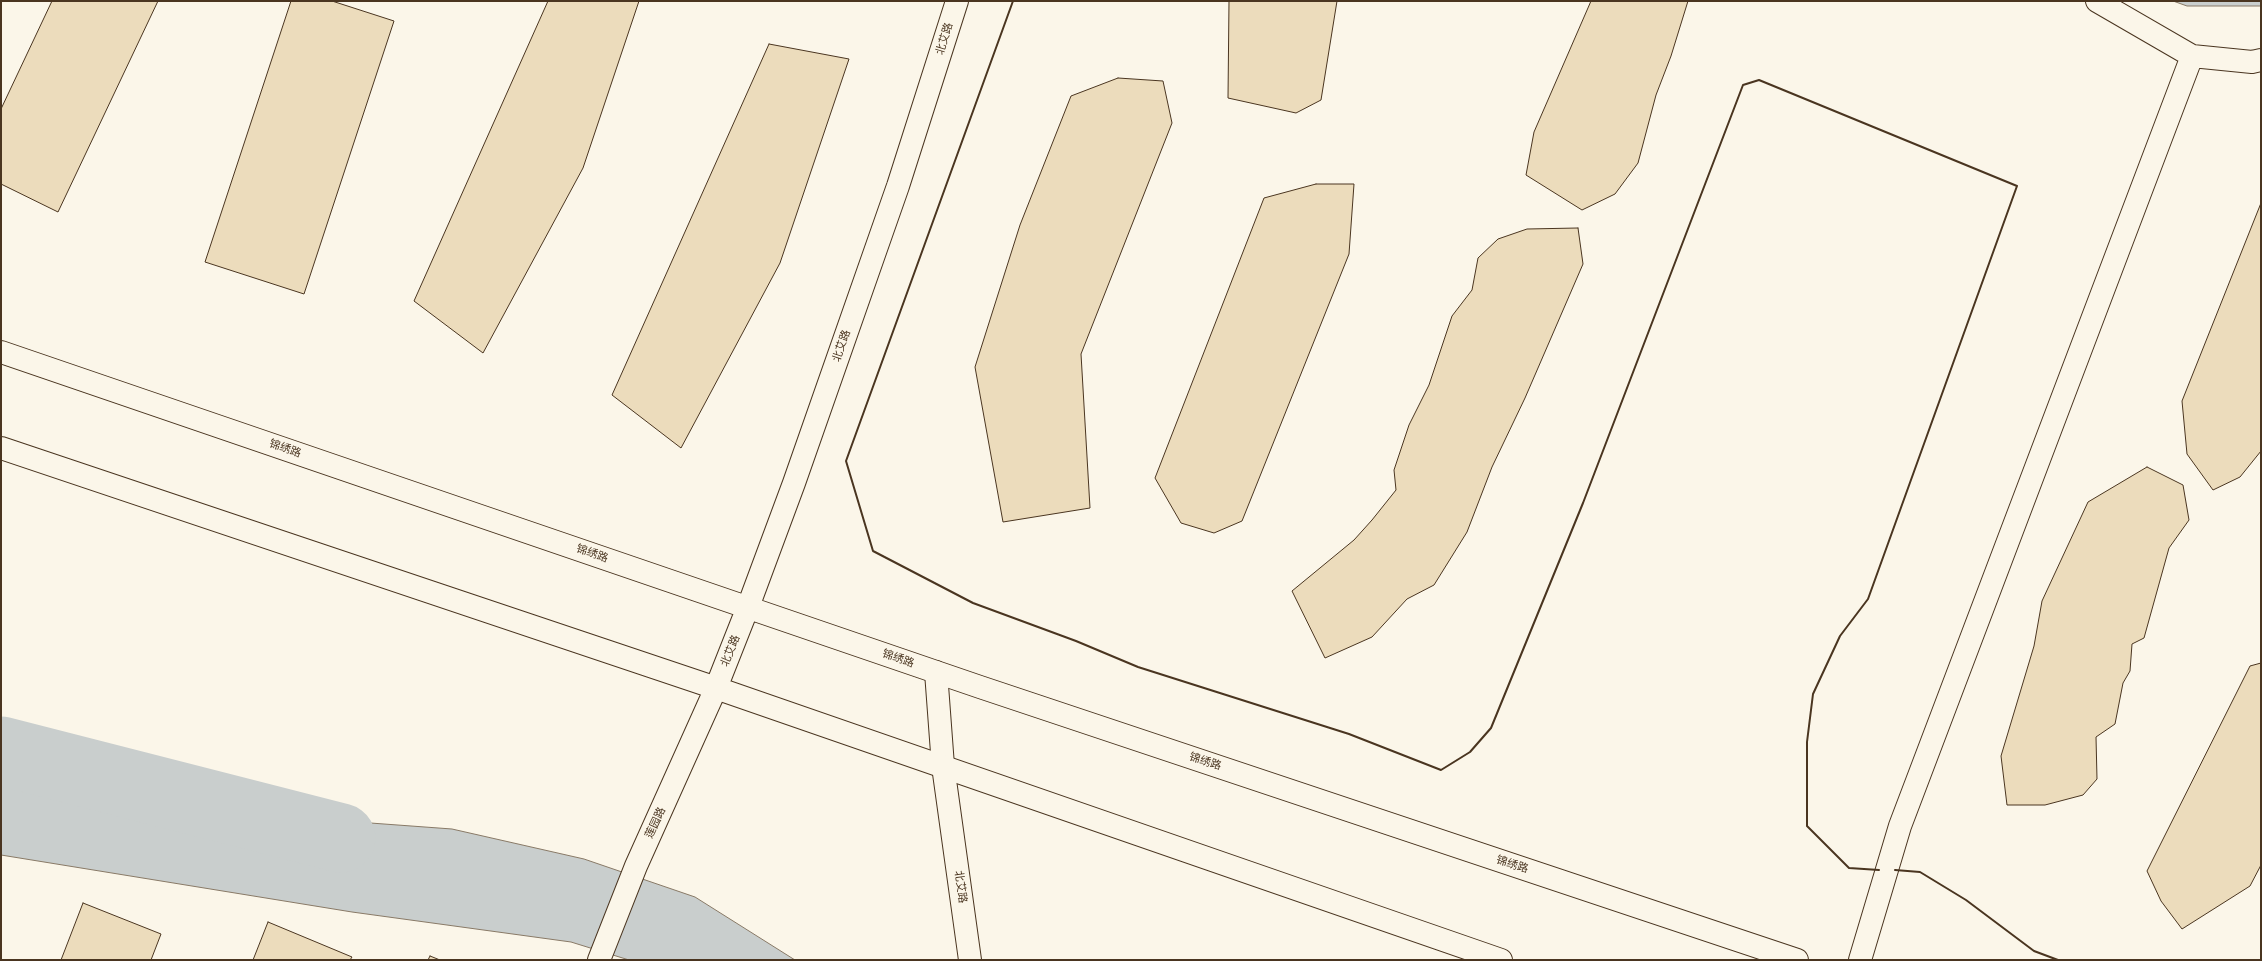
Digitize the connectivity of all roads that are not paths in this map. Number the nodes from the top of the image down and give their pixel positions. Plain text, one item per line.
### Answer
1 (957, 1) edge
2 (2097, 1) edge
3 (2192, 56) junction
4 (2261, 60) edge
5 (1, 352) edge
6 (1, 448) edge
7 (748, 607) junction
8 (936, 672) junction
9 (716, 688) junction
10 (943, 766) junction
11 (599, 960) edge
12 (970, 960) edge
13 (1501, 960) edge
14 (1797, 960) edge
15 (1860, 960) edge

1 - 7 main road, 北艾路
2 - 3 main road
3 - 4 main road
3 - 15 main road
5 - 7 main road, 锦绣路
6 - 9 main road
7 - 8 main road, 锦绣路
7 - 9 main road, 北艾路
8 - 10 main road, 北艾路
8 - 14 main road, 锦绣路
9 - 10 main road
9 - 11 main road, 莲园路
10 - 12 main road, 北艾路
10 - 13 main road

